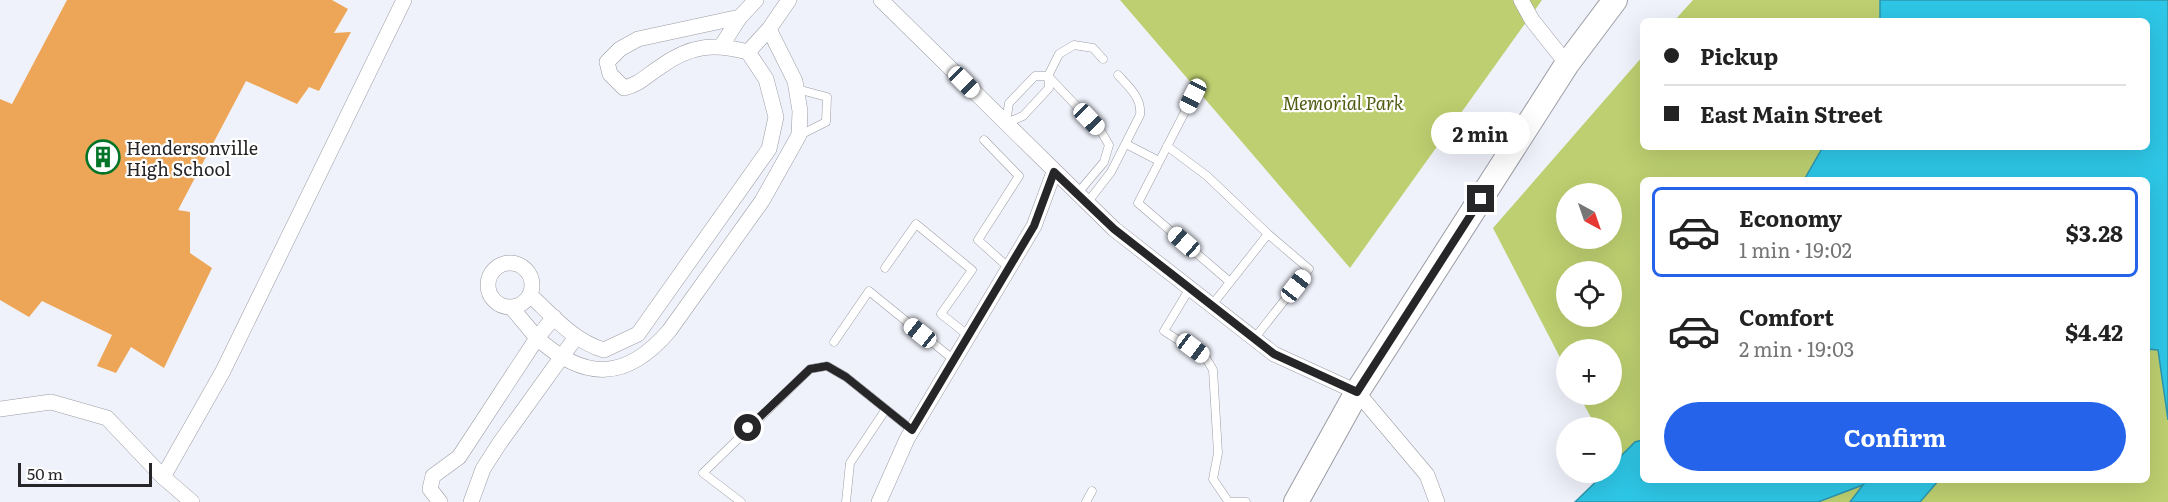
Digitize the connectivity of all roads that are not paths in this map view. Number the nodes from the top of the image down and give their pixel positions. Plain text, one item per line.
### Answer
1 (404, 0) edge
2 (756, 0) edge
3 (789, 0) edge
4 (881, 0) edge
5 (1615, 0) edge
6 (1522, 1) edge
7 (740, 17) junction
8 (769, 29) junction
9 (722, 45) junction
10 (748, 52) junction
11 (1103, 59) dead end
12 (1567, 64) junction
13 (1118, 75) dead end
14 (1048, 76) junction
15 (797, 89) junction
16 (1193, 96) dead end
17 (1005, 123) junction
18 (771, 138) junction
19 (798, 139) junction
20 (984, 140) dead end
21 (1126, 144) junction
22 (1167, 146) junction
23 (1159, 161) junction
24 (1054, 172) junction
25 (1082, 198) junction
26 (734, 201) junction
27 (754, 212) junction
28 (1268, 234) junction
29 (885, 268) dead end
30 (1009, 268) junction
31 (1230, 282) junction
32 (674, 286) junction
33 (1190, 288) junction
34 (530, 295) junction
35 (693, 298) junction
36 (1212, 305) junction
37 (511, 307) junction
38 (554, 317) junction
39 (969, 336) junction
40 (576, 337) junction
41 (537, 338) junction
42 (1254, 339) junction
43 (834, 342) dead end
44 (559, 357) junction
45 (954, 360) junction
46 (1357, 392) junction
47 (0, 409) edge
48 (886, 409) junction
49 (912, 430) junction
50 (163, 477) junction
51 (1092, 491) dead end
52 (192, 502) edge
53 (440, 502) edge
54 (471, 502) edge
55 (741, 502) edge
56 (846, 502) edge
57 (879, 502) edge
58 (1086, 502) edge
59 (1228, 502) edge
60 (1246, 502) edge
61 (1296, 502) edge
62 (1437, 502) edge

1 - 50 street
2 - 7 street
3 - 8 street
4 - 17 street
5 - 12 main road
6 - 12 street
7 - 9 street
7 - 9 street
8 - 10 street
8 - 15 street
9 - 10 street
10 - 18 street
11 - 14 lane
12 - 46 main road
13 - 21 lane
14 - 17 lane
14 - 17 lane
14 - 25 lane
15 - 19 street
15 - 19 lane
16 - 22 lane
17 - 24 street
18 - 19 street
18 - 26 street
19 - 27 street
20 - 30 lane
21 - 23 lane
21 - 25 lane
22 - 23 lane
22 - 28 lane
23 - 31 lane
24 - 25 street
24 - 30 street
25 - 33 street
26 - 27 street
26 - 32 street
27 - 35 street
28 - 31 lane
28 - 42 lane
29 - 39 lane
30 - 39 street
31 - 36 lane
32 - 35 street
32 - 40 street
33 - 36 street
33 - 59 lane
34 - 37 street
34 - 37 street
34 - 38 street
35 - 44 street
36 - 42 street
37 - 41 street
38 - 40 street
38 - 41 street
39 - 45 street
40 - 44 street
41 - 44 street
41 - 53 street
42 - 46 street
43 - 45 lane
44 - 54 street
45 - 49 street
46 - 61 main road
46 - 62 street
47 - 50 street
48 - 49 lane
48 - 55 lane
48 - 56 lane
49 - 57 street
50 - 52 street
51 - 58 lane
59 - 60 lane

